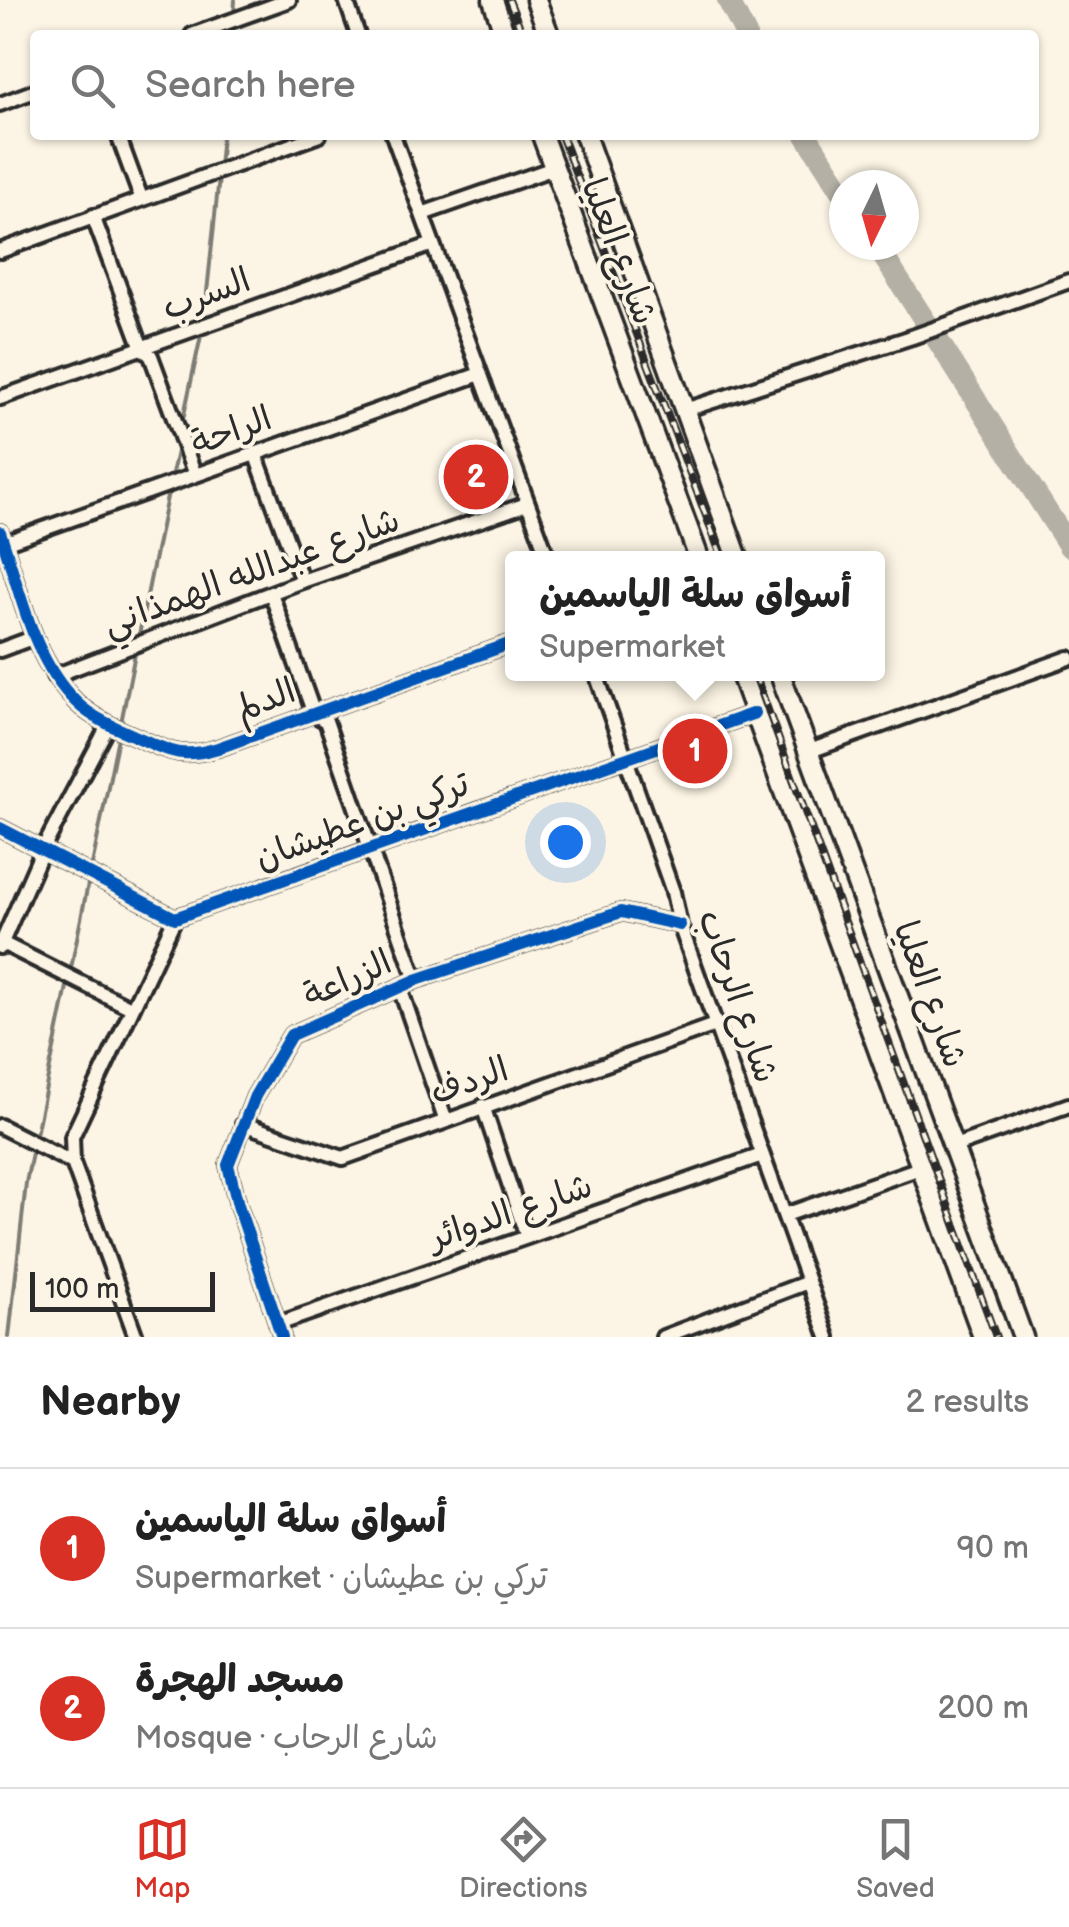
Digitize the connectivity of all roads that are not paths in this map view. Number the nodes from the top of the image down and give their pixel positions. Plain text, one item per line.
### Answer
1 (289, 0) edge
2 (346, 0) edge
3 (493, 0) edge
4 (536, 0) edge
5 (206, 30) edge
6 (356, 30) edge
7 (504, 30) edge
8 (546, 30) edge
9 (30, 93) edge
10 (0, 104) edge
11 (120, 140) edge
12 (304, 140) edge
13 (395, 140) edge
14 (544, 140) edge
15 (587, 140) edge
16 (554, 168) junction
17 (142, 198) junction
18 (422, 214) junction
19 (93, 216) junction
20 (433, 244) junction
21 (0, 251) edge
22 (1069, 280) edge
23 (142, 348) junction
24 (480, 374) junction
25 (0, 398) edge
26 (685, 410) junction
27 (254, 453) junction
28 (194, 475) junction
29 (526, 504) junction
30 (2, 538) edge
31 (545, 551) edge
32 (696, 551) edge
33 (735, 551) edge
34 (302, 581) junction
35 (270, 592) junction
36 (35, 637) junction
37 (505, 646) edge
38 (0, 650) edge
39 (1069, 658) edge
40 (54, 676) junction
41 (599, 681) edge
42 (743, 681) edge
43 (782, 681) edge
44 (755, 713) junction
45 (314, 714) junction
46 (109, 724) junction
47 (807, 752) junction
48 (626, 756) junction
49 (0, 828) edge
50 (43, 849) junction
51 (371, 849) junction
52 (175, 918) junction
53 (680, 925) junction
54 (1, 945) edge
55 (416, 980) junction
56 (400, 988) junction
57 (131, 1008) junction
58 (714, 1025) junction
59 (1069, 1105) edge
60 (483, 1106) junction
61 (445, 1119) junction
62 (244, 1124) junction
63 (0, 1126) edge
64 (952, 1147) junction
65 (762, 1156) junction
66 (73, 1163) junction
67 (920, 1168) junction
68 (785, 1215) junction
69 (527, 1236) junction
70 (808, 1282) junction
71 (280, 1331) edge
72 (136, 1337) edge
73 (663, 1337) edge
74 (828, 1337) edge
75 (983, 1337) edge
76 (1022, 1337) edge

1 - 5 street
2 - 6 street
3 - 7 main road
4 - 8 main road
9 - 10 street
11 - 17 street
12 - 17 street
13 - 18 street
14 - 16 main road, شارع العليا
15 - 26 main road, شارع العليا
16 - 18 street
16 - 32 main road, شارع العليا
17 - 19 street
18 - 20 street
19 - 21 street
19 - 23 street
20 - 23 street, السرب
20 - 24 street
22 - 26 street
23 - 25 street, السرب
23 - 28 street
24 - 27 street, الراحة
24 - 29 street
26 - 33 main road, شارع العليا
27 - 28 street, الراحة
27 - 34 street
28 - 30 street, الراحة
29 - 31 street
29 - 34 street, شارع عبدالله الهمذاني
30 - 36 street, الدلم
34 - 35 street, شارع عبدالله الهمذاني
35 - 40 street, شارع عبدالله الهمذاني
35 - 45 street
36 - 38 street
36 - 40 street, الدلم
37 - 45 street, الدلم
39 - 47 street
40 - 46 street, الدلم
41 - 48 street, شارع الرحاب
42 - 44 main road, شارع العليا
43 - 47 main road, شارع العليا
44 - 48 street, تركي بن عطيشان
44 - 67 main road, شارع العليا
45 - 46 street, الدلم
45 - 51 street
46 - 50 street
47 - 64 main road, شارع العليا
48 - 51 street, تركي بن عطيشان
48 - 53 street, شارع الرحاب
49 - 50 street
50 - 52 street
50 - 54 street
51 - 52 street, تركي بن عطيشان
51 - 55 street
52 - 57 street
53 - 55 street, الزراعة
53 - 58 street, شارع الرحاب
54 - 57 street
55 - 56 street, الزراعة
56 - 61 street
56 - 62 street, الزراعة
57 - 66 street
58 - 60 street, الردف
58 - 65 street, شارع الرحاب
59 - 64 street
60 - 61 street, الردف
60 - 69 street
61 - 62 street, الردف
62 - 71 street, الزراعة
63 - 66 street
64 - 76 main road, شارع العليا
65 - 68 street, شارع الرحاب
65 - 69 street, شارع الدوائر
66 - 72 street
67 - 68 street
67 - 75 main road, شارع العليا
68 - 70 street, شارع الرحاب
69 - 71 street, شارع الدوائر
70 - 73 street
70 - 74 street, شارع الرحاب

